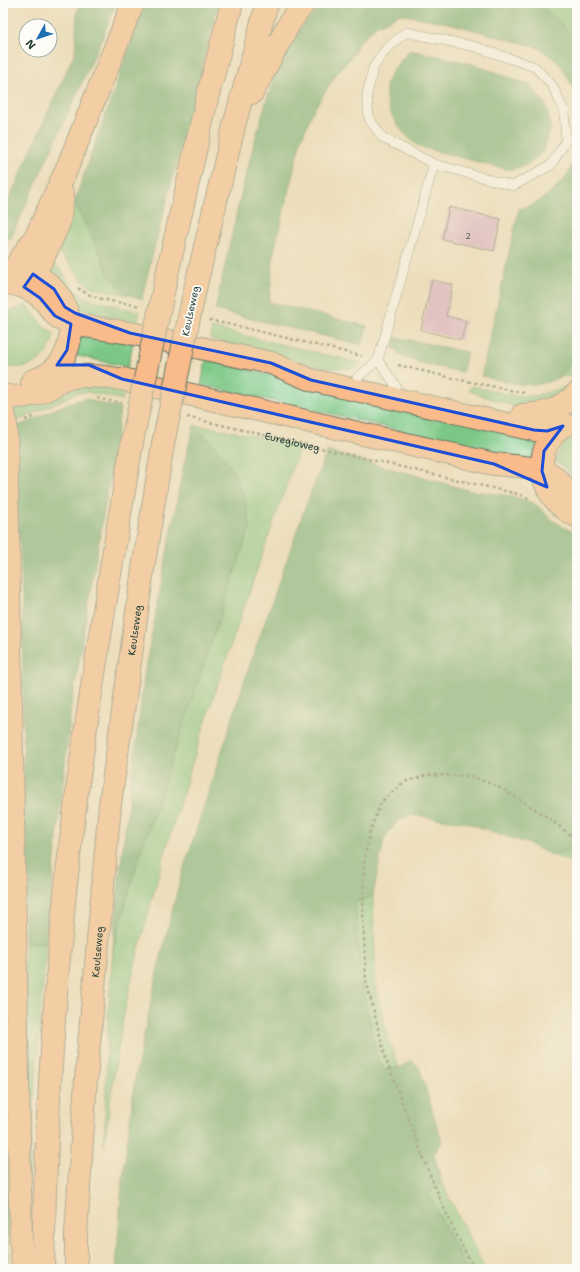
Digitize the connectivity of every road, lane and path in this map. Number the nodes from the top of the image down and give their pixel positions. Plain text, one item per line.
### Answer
1 (133, 3) edge
2 (232, 3) edge
3 (267, 3) edge
4 (304, 3) edge
5 (234, 126) junction
6 (434, 164) junction
7 (67, 168) junction
8 (12, 275) edge
9 (75, 284) dead end
10 (3, 298) edge
11 (146, 307) dead end
12 (68, 315) junction
13 (207, 320) dead end
14 (378, 360) junction
15 (270, 363) junction
16 (56, 375) junction
17 (357, 378) junction
18 (3, 381) edge
19 (396, 386) junction
20 (529, 393) dead end
21 (577, 393) edge
22 (3, 395) edge
23 (97, 398) dead end
24 (127, 404) dead end
25 (5, 415) edge
26 (36, 415) dead end
27 (180, 416) dead end
28 (570, 424) edge
29 (5, 483) edge
30 (540, 486) junction
31 (577, 499) edge
32 (577, 516) edge
33 (577, 840) edge
34 (23, 1269) edge
35 (43, 1269) edge
36 (76, 1269) edge
37 (474, 1269) edge

1 - 7 main road
2 - 35 main road, bridge
3 - 5 main road, Keulseweg
4 - 5 main road
5 - 36 main road, Keulseweg, bridge
6 - 6 lane
6 - 14 lane
7 - 8 main road
7 - 8 main road
8 - 10 main road
8 - 12 main road
9 - 11 path
12 - 15 main road
12 - 16 main road
13 - 14 path
14 - 17 lane
14 - 19 lane
14 - 20 path
15 - 17 main road
15 - 28 main road
16 - 18 main road
16 - 22 main road
16 - 30 main road
17 - 19 main road
19 - 21 main road
23 - 24 path
25 - 26 path
25 - 29 main road
27 - 30 path, Euregioweg
28 - 30 main road
29 - 34 main road
30 - 31 main road
30 - 32 main road
33 - 37 path

